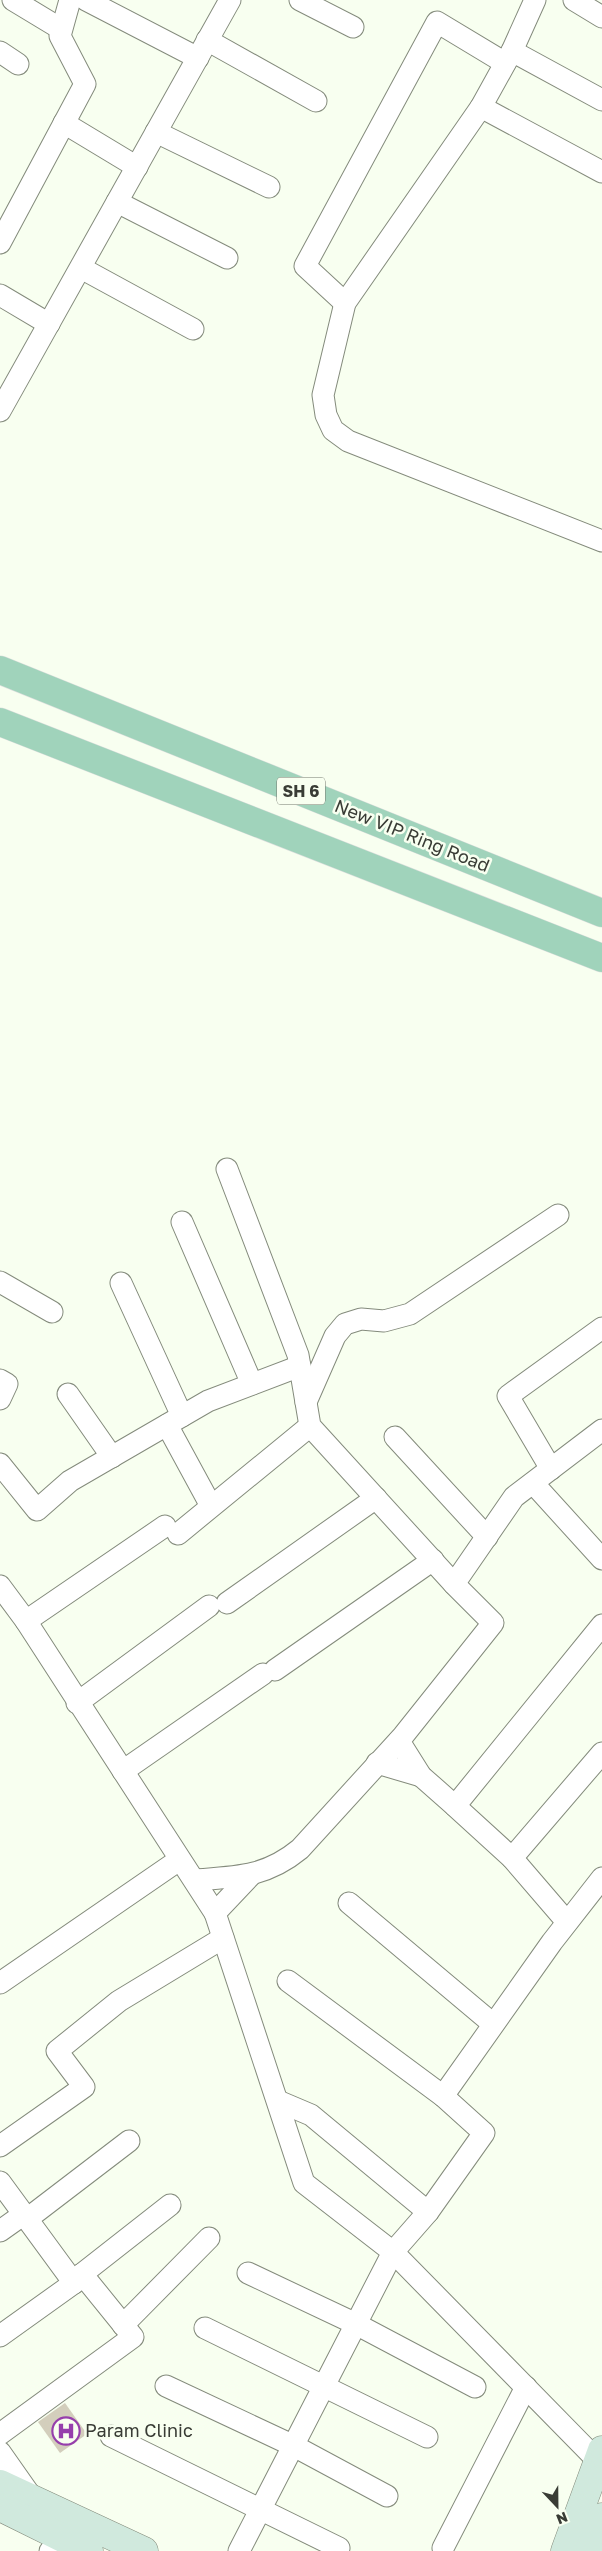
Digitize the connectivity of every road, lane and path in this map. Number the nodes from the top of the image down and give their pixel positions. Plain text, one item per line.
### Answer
1 (13, 0) edge
2 (70, 0) edge
3 (86, 0) edge
4 (230, 0) edge
5 (300, 0) edge
6 (535, 0) edge
7 (574, 0) edge
8 (602, 17) edge
9 (353, 27) dead end
10 (61, 29) junction
11 (202, 49) junction
12 (0, 52) edge
13 (509, 57) junction
14 (18, 64) dead end
15 (602, 100) edge
16 (316, 101) dead end
17 (481, 107) junction
18 (64, 123) junction
19 (156, 132) junction
20 (137, 167) junction
21 (602, 172) edge
22 (269, 187) dead end
23 (117, 202) junction
24 (0, 243) edge
25 (227, 258) dead end
26 (80, 268) junction
27 (0, 295) edge
28 (345, 303) junction
29 (49, 324) junction
30 (193, 329) dead end
31 (2, 404) edge
32 (602, 540) edge
33 (0, 670) edge
34 (0, 722) edge
35 (470, 859) junction
36 (454, 899) junction
37 (602, 913) edge
38 (602, 958) edge
39 (227, 1169) dead end
40 (558, 1215) dead end
41 (182, 1222) dead end
42 (0, 1282) edge
43 (121, 1283) dead end
44 (52, 1312) dead end
45 (602, 1328) edge
46 (300, 1366) junction
47 (0, 1380) edge
48 (252, 1384) junction
49 (68, 1394) dead end
50 (0, 1400) edge
51 (306, 1402) junction
52 (175, 1420) junction
53 (310, 1426) junction
54 (602, 1430) edge
55 (395, 1437) dead end
56 (112, 1457) junction
57 (0, 1464) edge
58 (551, 1469) junction
59 (532, 1483) junction
60 (376, 1498) junction
61 (211, 1506) junction
62 (487, 1537) junction
63 (602, 1559) edge
64 (432, 1560) junction
65 (454, 1584) junction
66 (0, 1586) edge
67 (26, 1620) junction
68 (602, 1625) edge
69 (77, 1703) junction
70 (399, 1741) junction
71 (602, 1753) edge
72 (377, 1763) junction
73 (123, 1770) junction
74 (420, 1776) junction
75 (455, 1806) junction
76 (512, 1858) junction
77 (179, 1860) junction
78 (250, 1876) junction
79 (602, 1878) edge
80 (195, 1880) junction
81 (349, 1903) dead end
82 (215, 1913) junction
83 (567, 1922) junction
84 (224, 1938) junction
85 (288, 1981) dead end
86 (0, 1982) edge
87 (493, 2024) junction
88 (443, 2096) junction
89 (278, 2101) junction
90 (129, 2142) dead end
91 (0, 2146) edge
92 (0, 2182) edge
93 (170, 2205) dead end
94 (428, 2212) junction
95 (25, 2217) junction
96 (0, 2231) edge
97 (209, 2238) dead end
98 (393, 2252) junction
99 (248, 2273) dead end
100 (78, 2279) junction
101 (356, 2324) junction
102 (123, 2325) junction
103 (206, 2328) dead end
104 (0, 2336) edge
105 (166, 2386) dead end
106 (324, 2387) junction
107 (475, 2387) dead end
108 (526, 2387) junction
109 (0, 2434) edge
110 (110, 2436) dead end
111 (427, 2437) dead end
112 (294, 2446) junction
113 (0, 2452) edge
114 (600, 2456) edge
115 (387, 2496) dead end
116 (8, 2501) edge
117 (261, 2509) junction
118 (602, 2517) edge
119 (56, 2544) edge
120 (339, 2548) dead end
121 (443, 2548) dead end
122 (89, 2551) edge
123 (144, 2551) edge
124 (238, 2551) edge
125 (565, 2551) edge
126 (589, 2551) edge

1 - 10 street
2 - 10 street
3 - 11 street
4 - 11 street
5 - 9 street
6 - 13 street
7 - 8 street
10 - 18 street
11 - 16 street
11 - 19 street
12 - 14 street
13 - 15 street
13 - 17 street
13 - 28 street
17 - 21 street
17 - 28 street
18 - 20 street
18 - 24 street
19 - 20 street
19 - 22 street
20 - 23 street
23 - 25 street
23 - 26 street
26 - 29 street
26 - 30 street
27 - 29 street
28 - 32 street
29 - 31 street
33 - 35 main road, New VIP Ring Road / SH 6
34 - 36 main road, SH 6
35 - 36 main road
35 - 37 main road, New VIP Ring Road / SH 6
36 - 38 main road, SH 6
39 - 46 street
40 - 51 street
41 - 48 street
42 - 44 street
43 - 52 street
45 - 58 street
46 - 48 street
46 - 51 street
47 - 50 street
48 - 52 street
49 - 56 street
51 - 53 street
52 - 56 street
52 - 61 street
53 - 60 street
53 - 61 street
54 - 58 street
55 - 62 street
56 - 57 street
58 - 59 street
59 - 62 street
59 - 63 street
60 - 64 street
60 - 69 street
61 - 67 street
62 - 65 street
64 - 65 street
64 - 73 street
65 - 70 street
66 - 67 street
67 - 69 street
68 - 75 street
69 - 73 street
70 - 72 street
70 - 74 street
71 - 76 street
72 - 74 street
72 - 78 street
73 - 77 street
74 - 75 street
75 - 76 street
76 - 83 street
77 - 80 street
77 - 86 street
78 - 80 street
78 - 82 street
79 - 83 street
80 - 82 street
81 - 87 street
82 - 84 street
83 - 87 street
84 - 89 street
84 - 91 street
85 - 88 street
87 - 88 street
88 - 94 street
89 - 94 street
89 - 98 street
90 - 95 street
92 - 95 street
93 - 100 street
94 - 98 street
95 - 96 street
95 - 100 street
97 - 102 street
98 - 101 street
98 - 108 street
99 - 101 street
100 - 102 street
100 - 104 street
101 - 106 street
101 - 107 street
102 - 109 street
103 - 106 street
105 - 112 street
106 - 111 street
106 - 112 street
108 - 114 street
108 - 121 street
110 - 117 street
112 - 115 street
112 - 117 street
113 - 116 street
114 - 125 street
116 - 119 street
116 - 123 street
117 - 120 street
117 - 124 street
118 - 126 street
119 - 122 street

